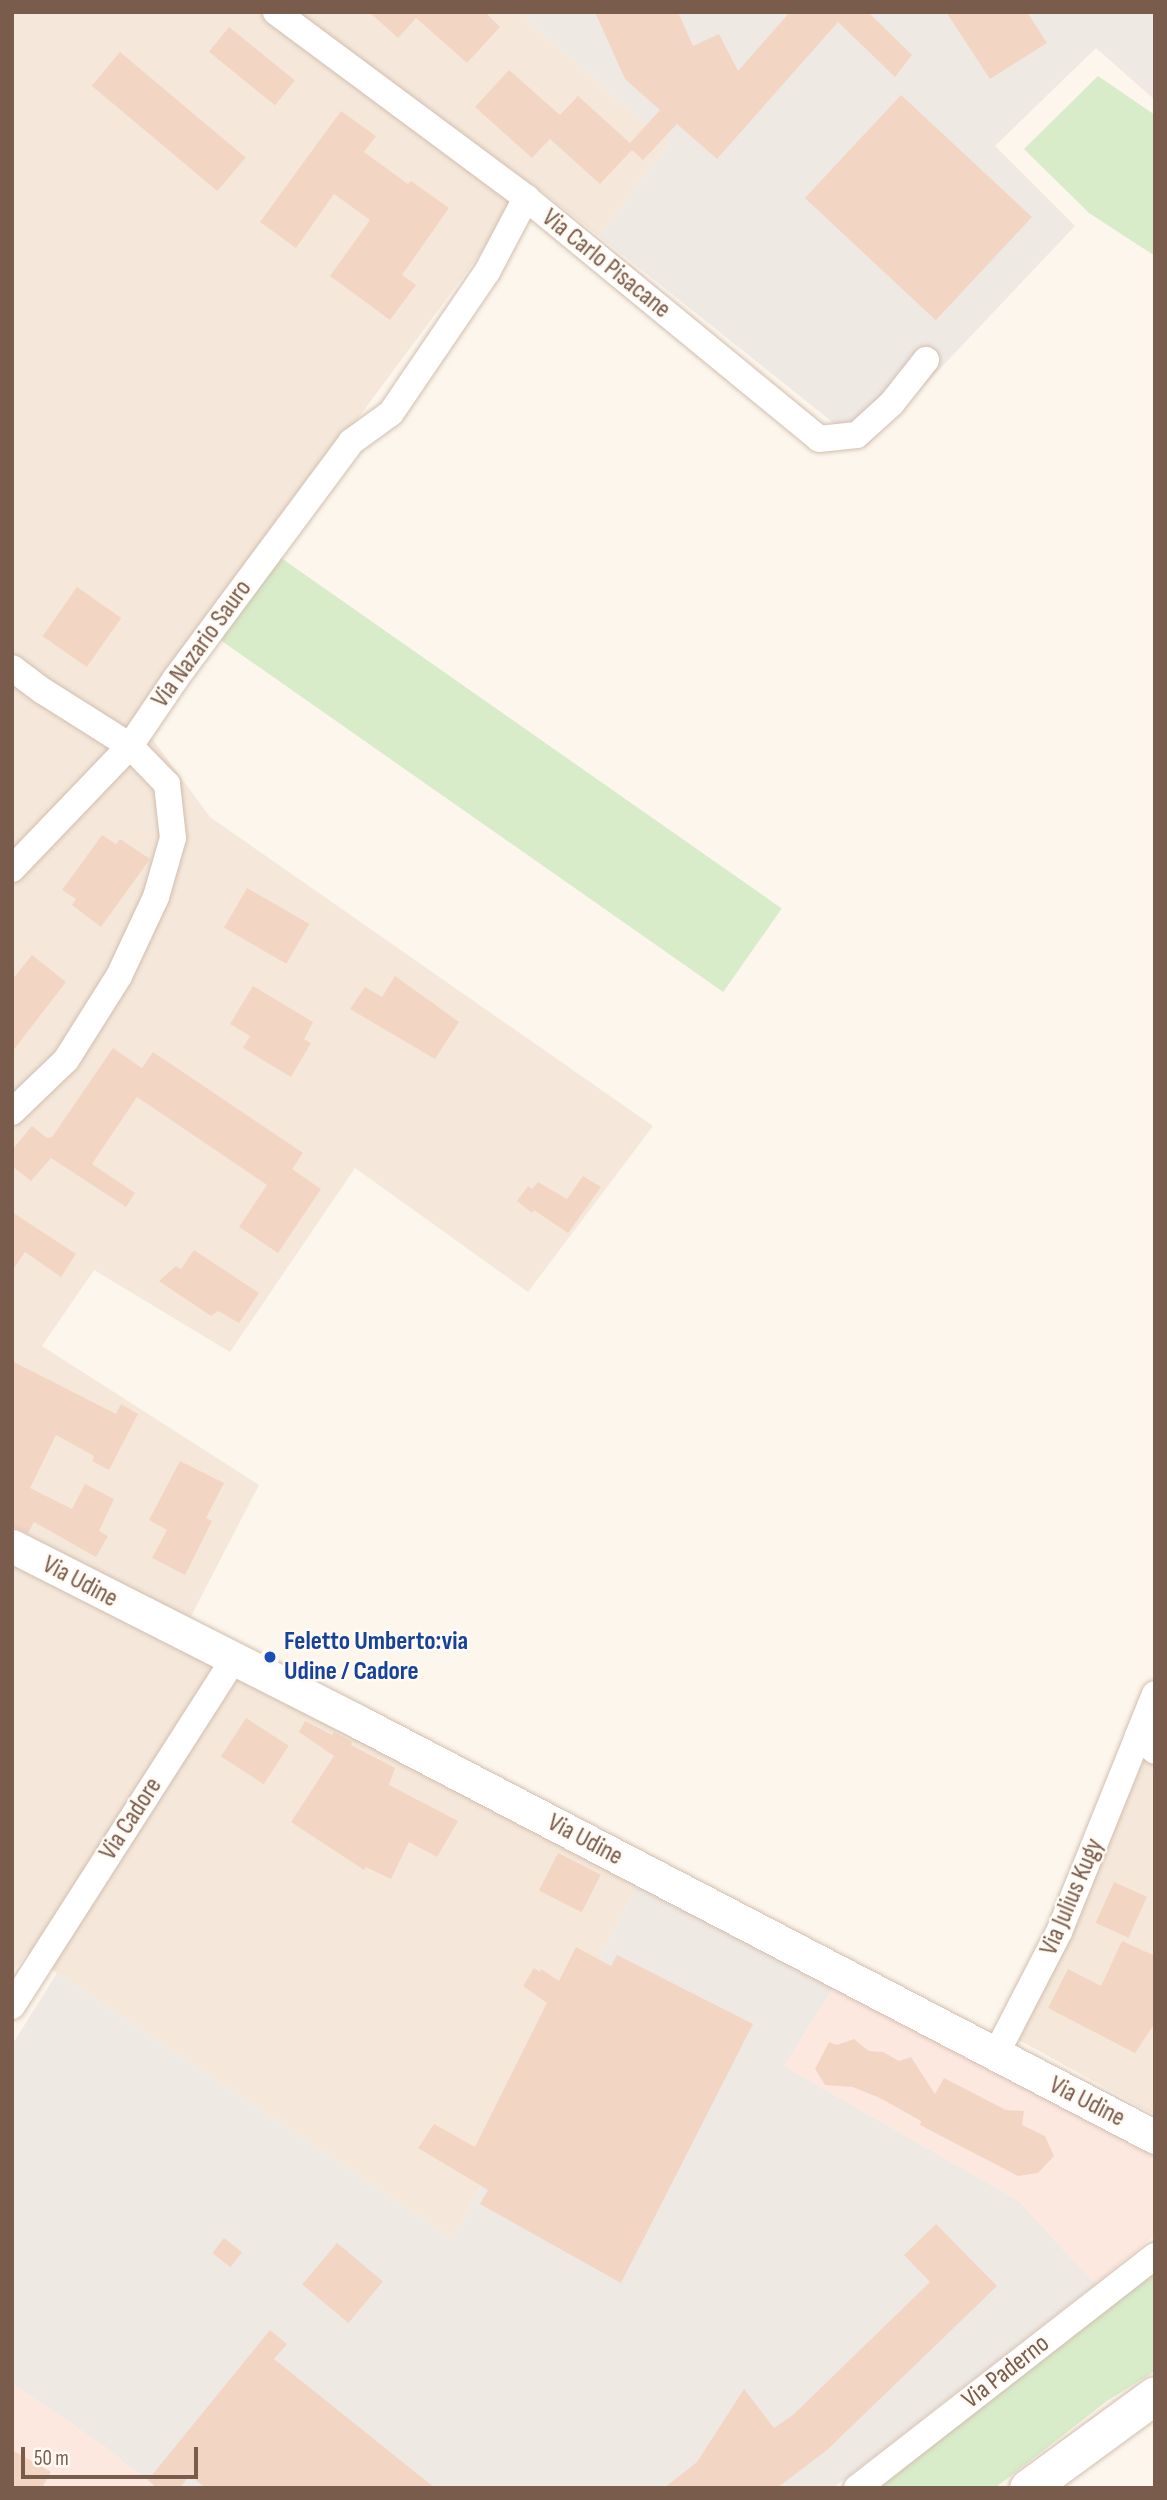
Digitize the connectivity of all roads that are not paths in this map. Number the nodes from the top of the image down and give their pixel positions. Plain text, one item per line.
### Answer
1 (276, 12) edge
2 (526, 198) junction
3 (926, 360) dead end
4 (12, 668) edge
5 (130, 746) junction
6 (12, 869) edge
7 (12, 1112) edge
8 (12, 1546) edge
9 (233, 1660) junction
10 (1155, 1693) edge
11 (1147, 1744) edge
12 (21, 1974) edge
13 (12, 2006) edge
14 (996, 2054) junction
15 (1155, 2137) edge
16 (1155, 2256) edge
17 (1155, 2395) edge
18 (857, 2488) edge
19 (1028, 2488) edge

1 - 2 street, Via Carlo Pisacane
2 - 3 street, Via Carlo Pisacane
2 - 5 street, Via Nazario Sauro
4 - 5 street
5 - 6 street, Via Nazario Sauro
5 - 7 street
8 - 9 street, Via Udine
9 - 12 street, Via Cadore
9 - 14 street, Via Udine
10 - 11 street, Via Julius Kugy
11 - 14 street, Via Julius Kugy
12 - 13 street, Via Cadore
14 - 15 street, Via Udine
16 - 18 street, Via Paderno
17 - 19 main road

